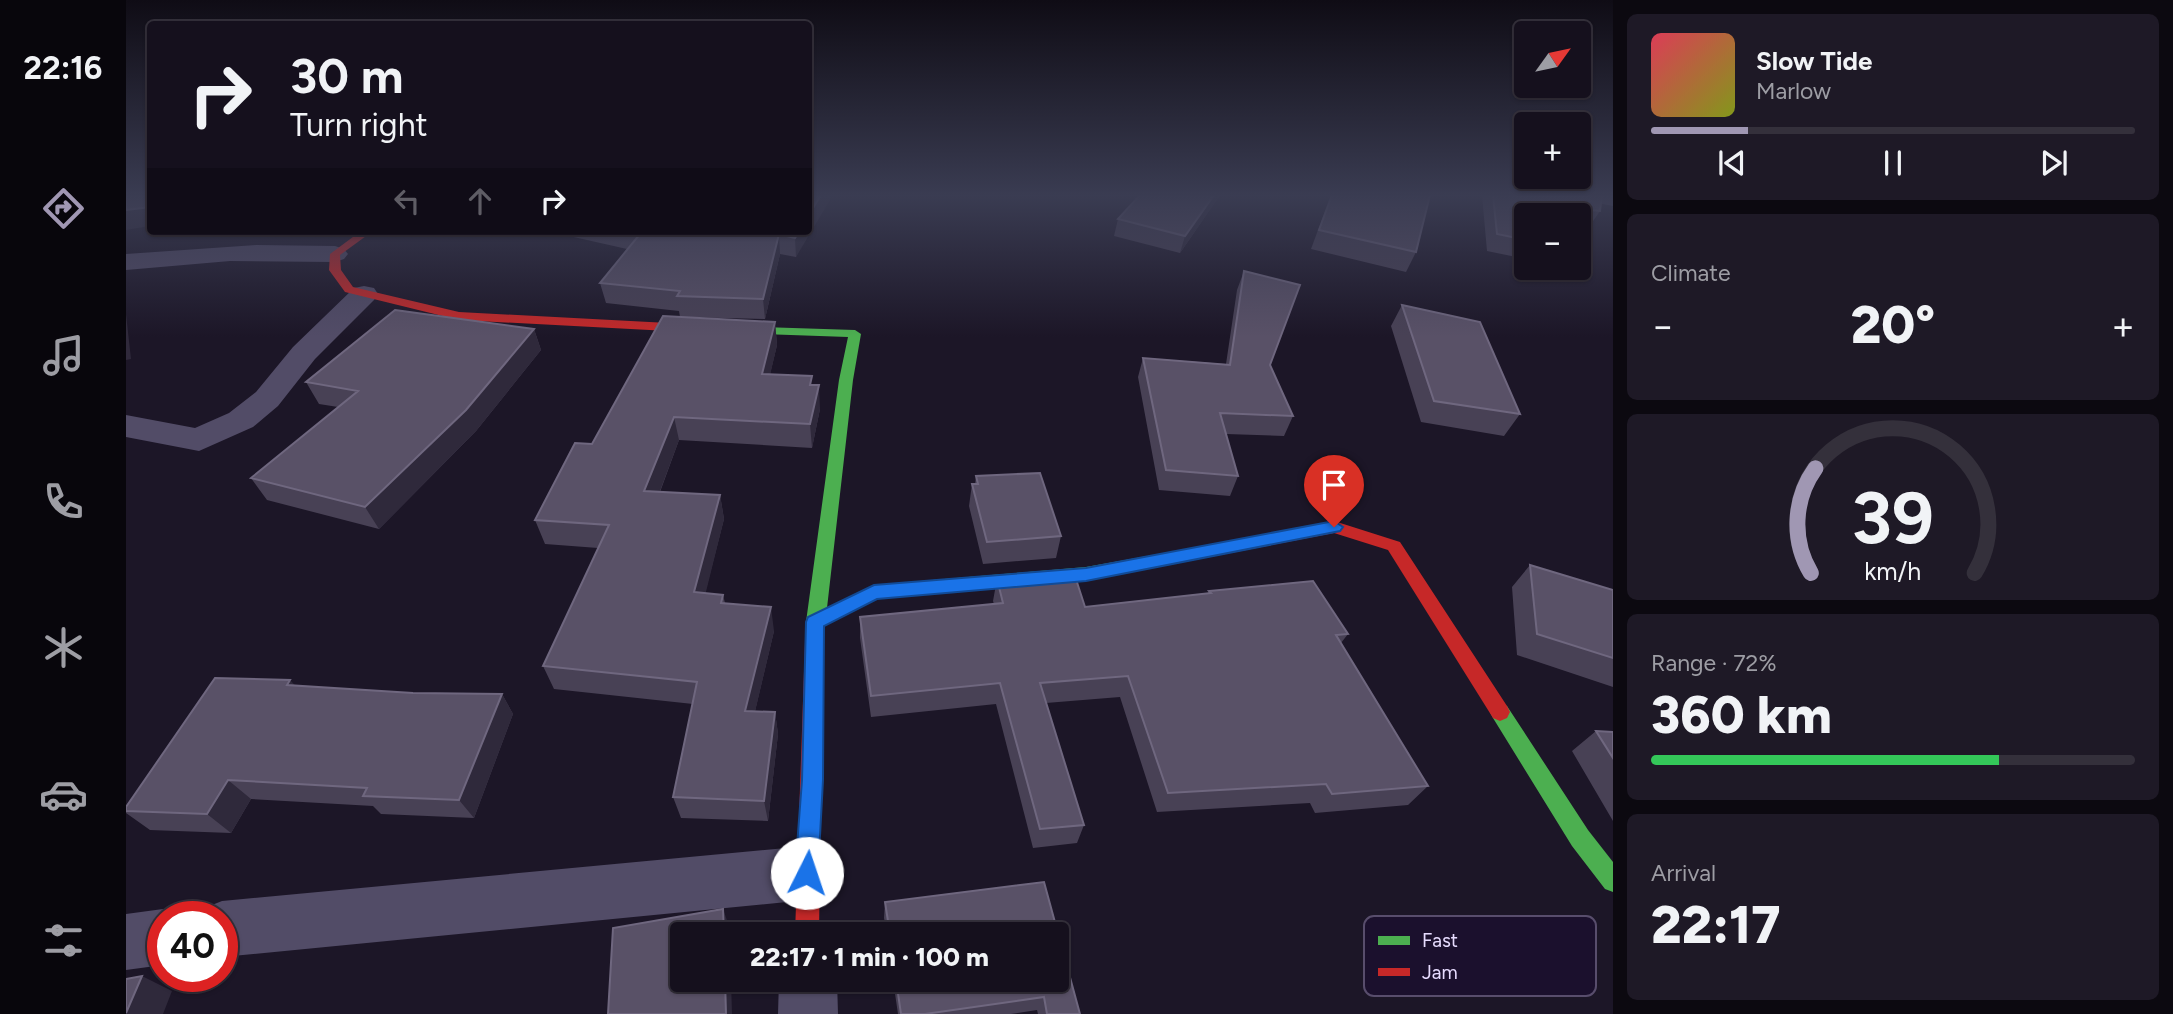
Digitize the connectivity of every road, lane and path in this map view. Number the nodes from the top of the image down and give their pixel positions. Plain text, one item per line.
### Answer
1 (352, 242) edge
2 (335, 254) junction
3 (126, 262) edge
4 (364, 294) junction
5 (126, 426) edge
6 (815, 622) junction
7 (807, 873) junction
8 (1613, 881) edge
9 (807, 922) edge
10 (238, 927) edge
11 (147, 939) edge
12 (126, 942) edge
13 (808, 992) edge
14 (808, 1014) edge

1 - 2 street
2 - 3 street
2 - 4 street
4 - 5 street
4 - 6 street
6 - 7 street
6 - 8 street
7 - 9 street
7 - 10 street
11 - 12 street
13 - 14 street

